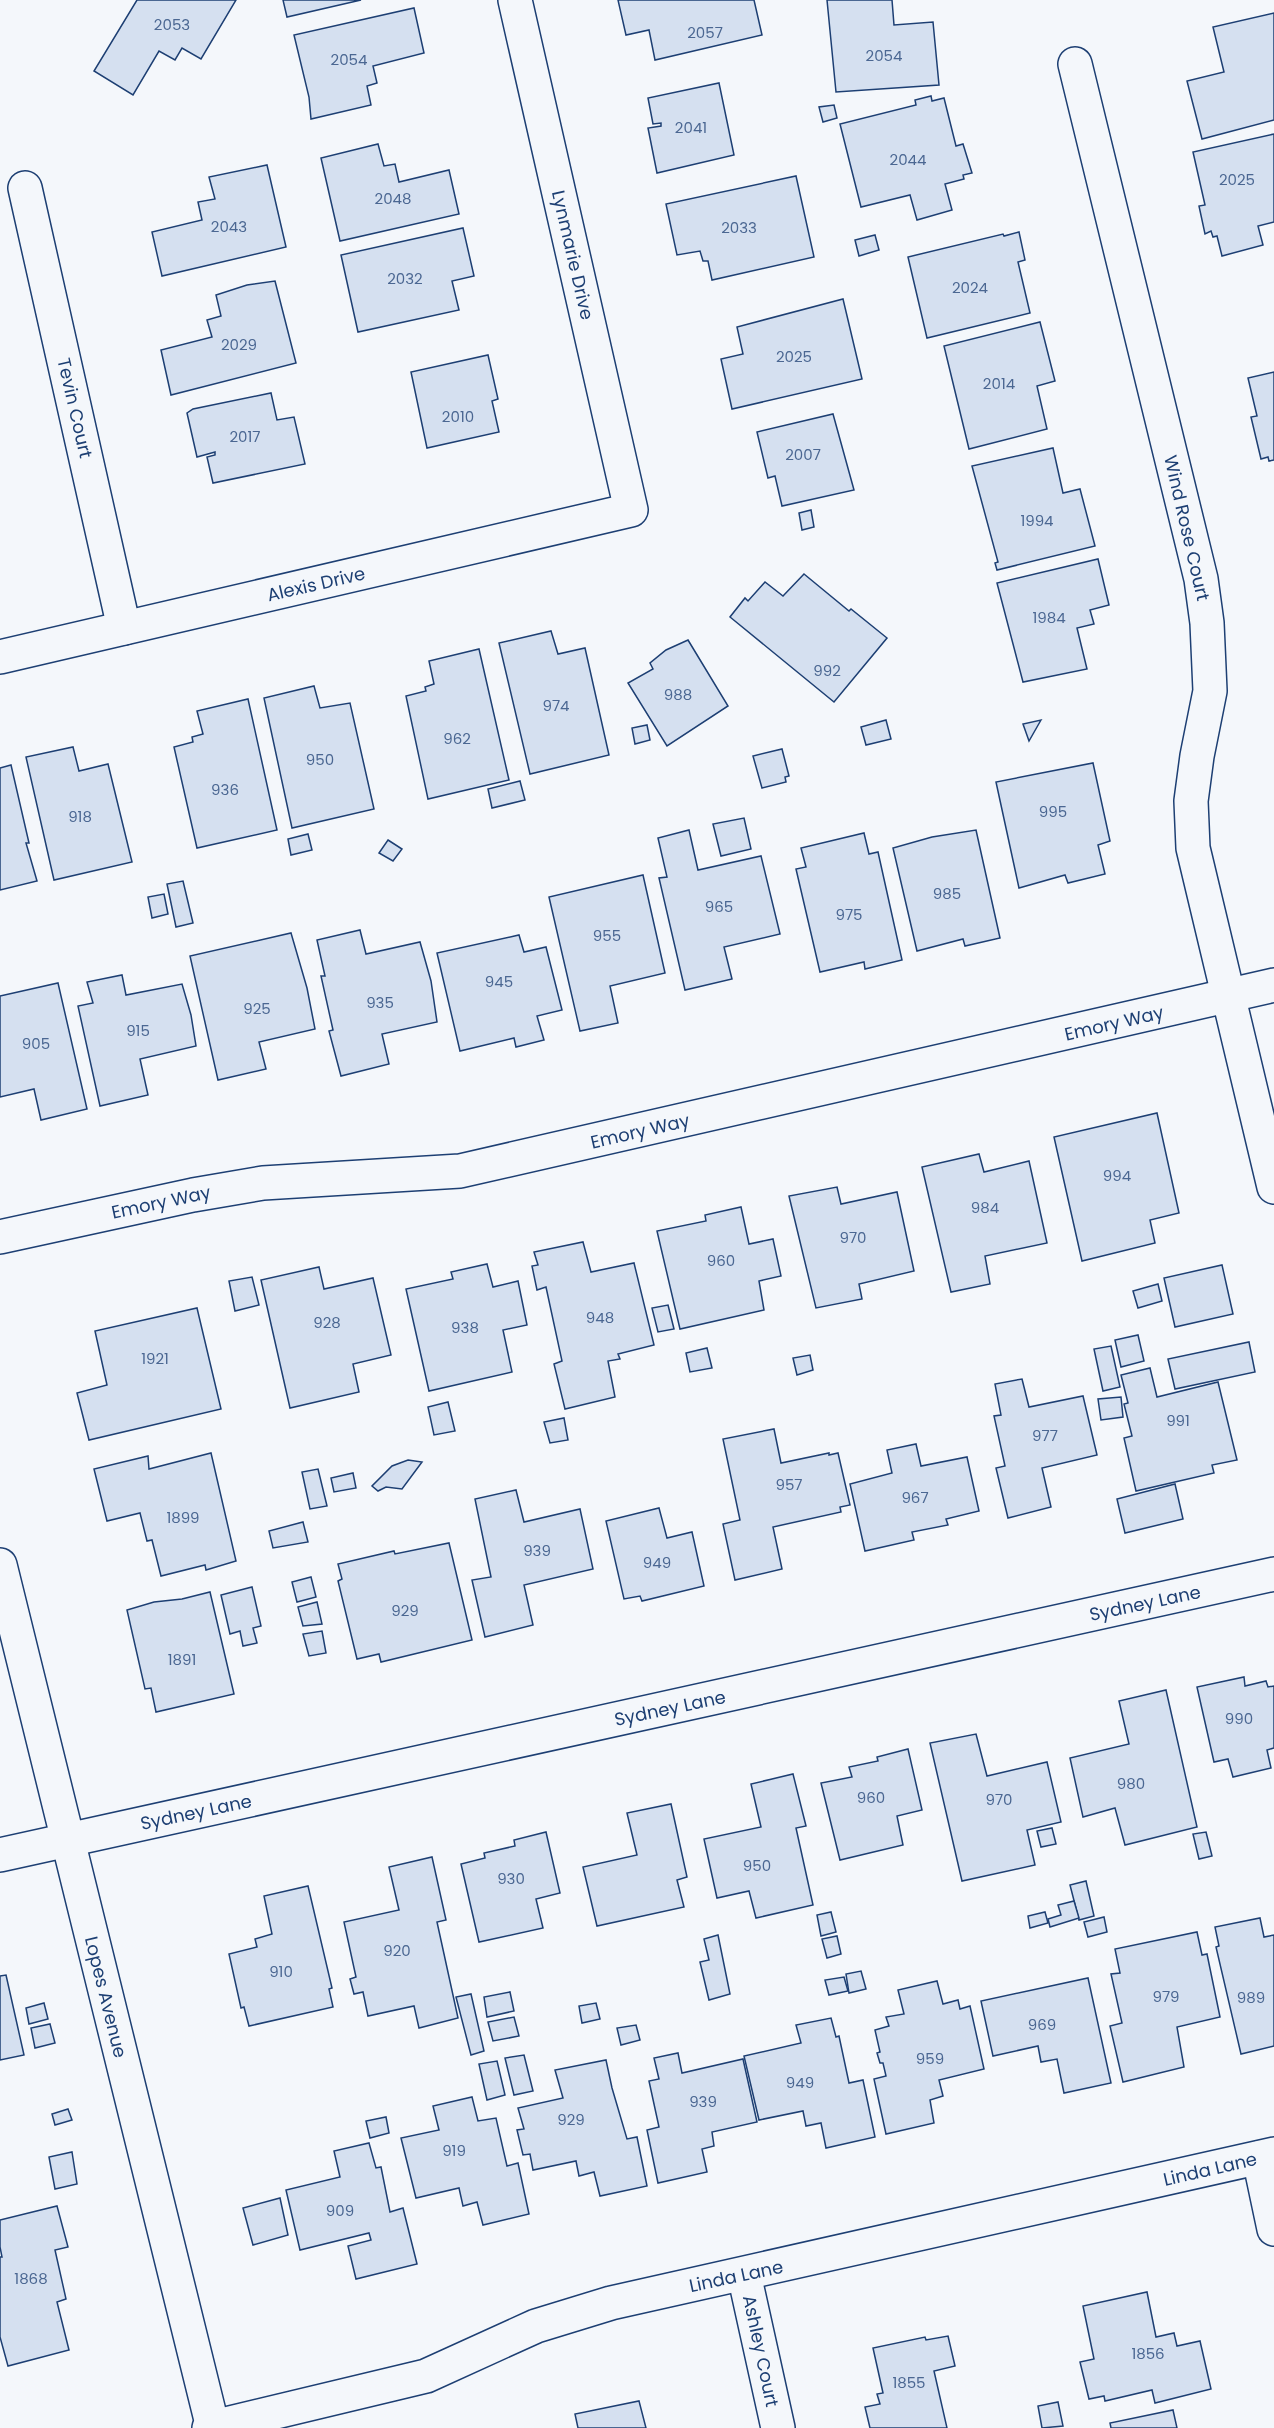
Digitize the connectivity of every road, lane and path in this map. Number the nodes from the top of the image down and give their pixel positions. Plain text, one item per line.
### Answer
1 (515, 0) edge
2 (1075, 64) dead end
3 (25, 188) dead end
4 (631, 510) joint
5 (124, 628) junction
6 (0, 657) edge
7 (1274, 985) edge
8 (1228, 997) junction
9 (1274, 1187) edge
10 (0, 1237) edge
11 (0, 1565) edge
12 (1274, 1574) edge
13 (67, 1841) junction
14 (0, 1855) edge
15 (1266, 2156) edge
16 (1274, 2229) edge
17 (744, 2274) junction
18 (212, 2428) edge
19 (778, 2428) edge

1 - 4 street, Lynmarie Drive
2 - 8 street, Wind Rose Court
3 - 5 street, Tevin Court
4 - 5 street, Alexis Drive
5 - 6 street, Alexis Drive
7 - 8 street, Emory Way
8 - 9 street, Wind Rose Court
8 - 10 street, Emory Way
11 - 13 street, Lopes Avenue
12 - 13 street, Sydney Lane
13 - 14 street, Sydney Lane
13 - 18 street, Lopes Avenue
15 - 16 street
15 - 17 street, Linda Lane
17 - 18 street, Linda Lane
17 - 19 street, Ashley Court

